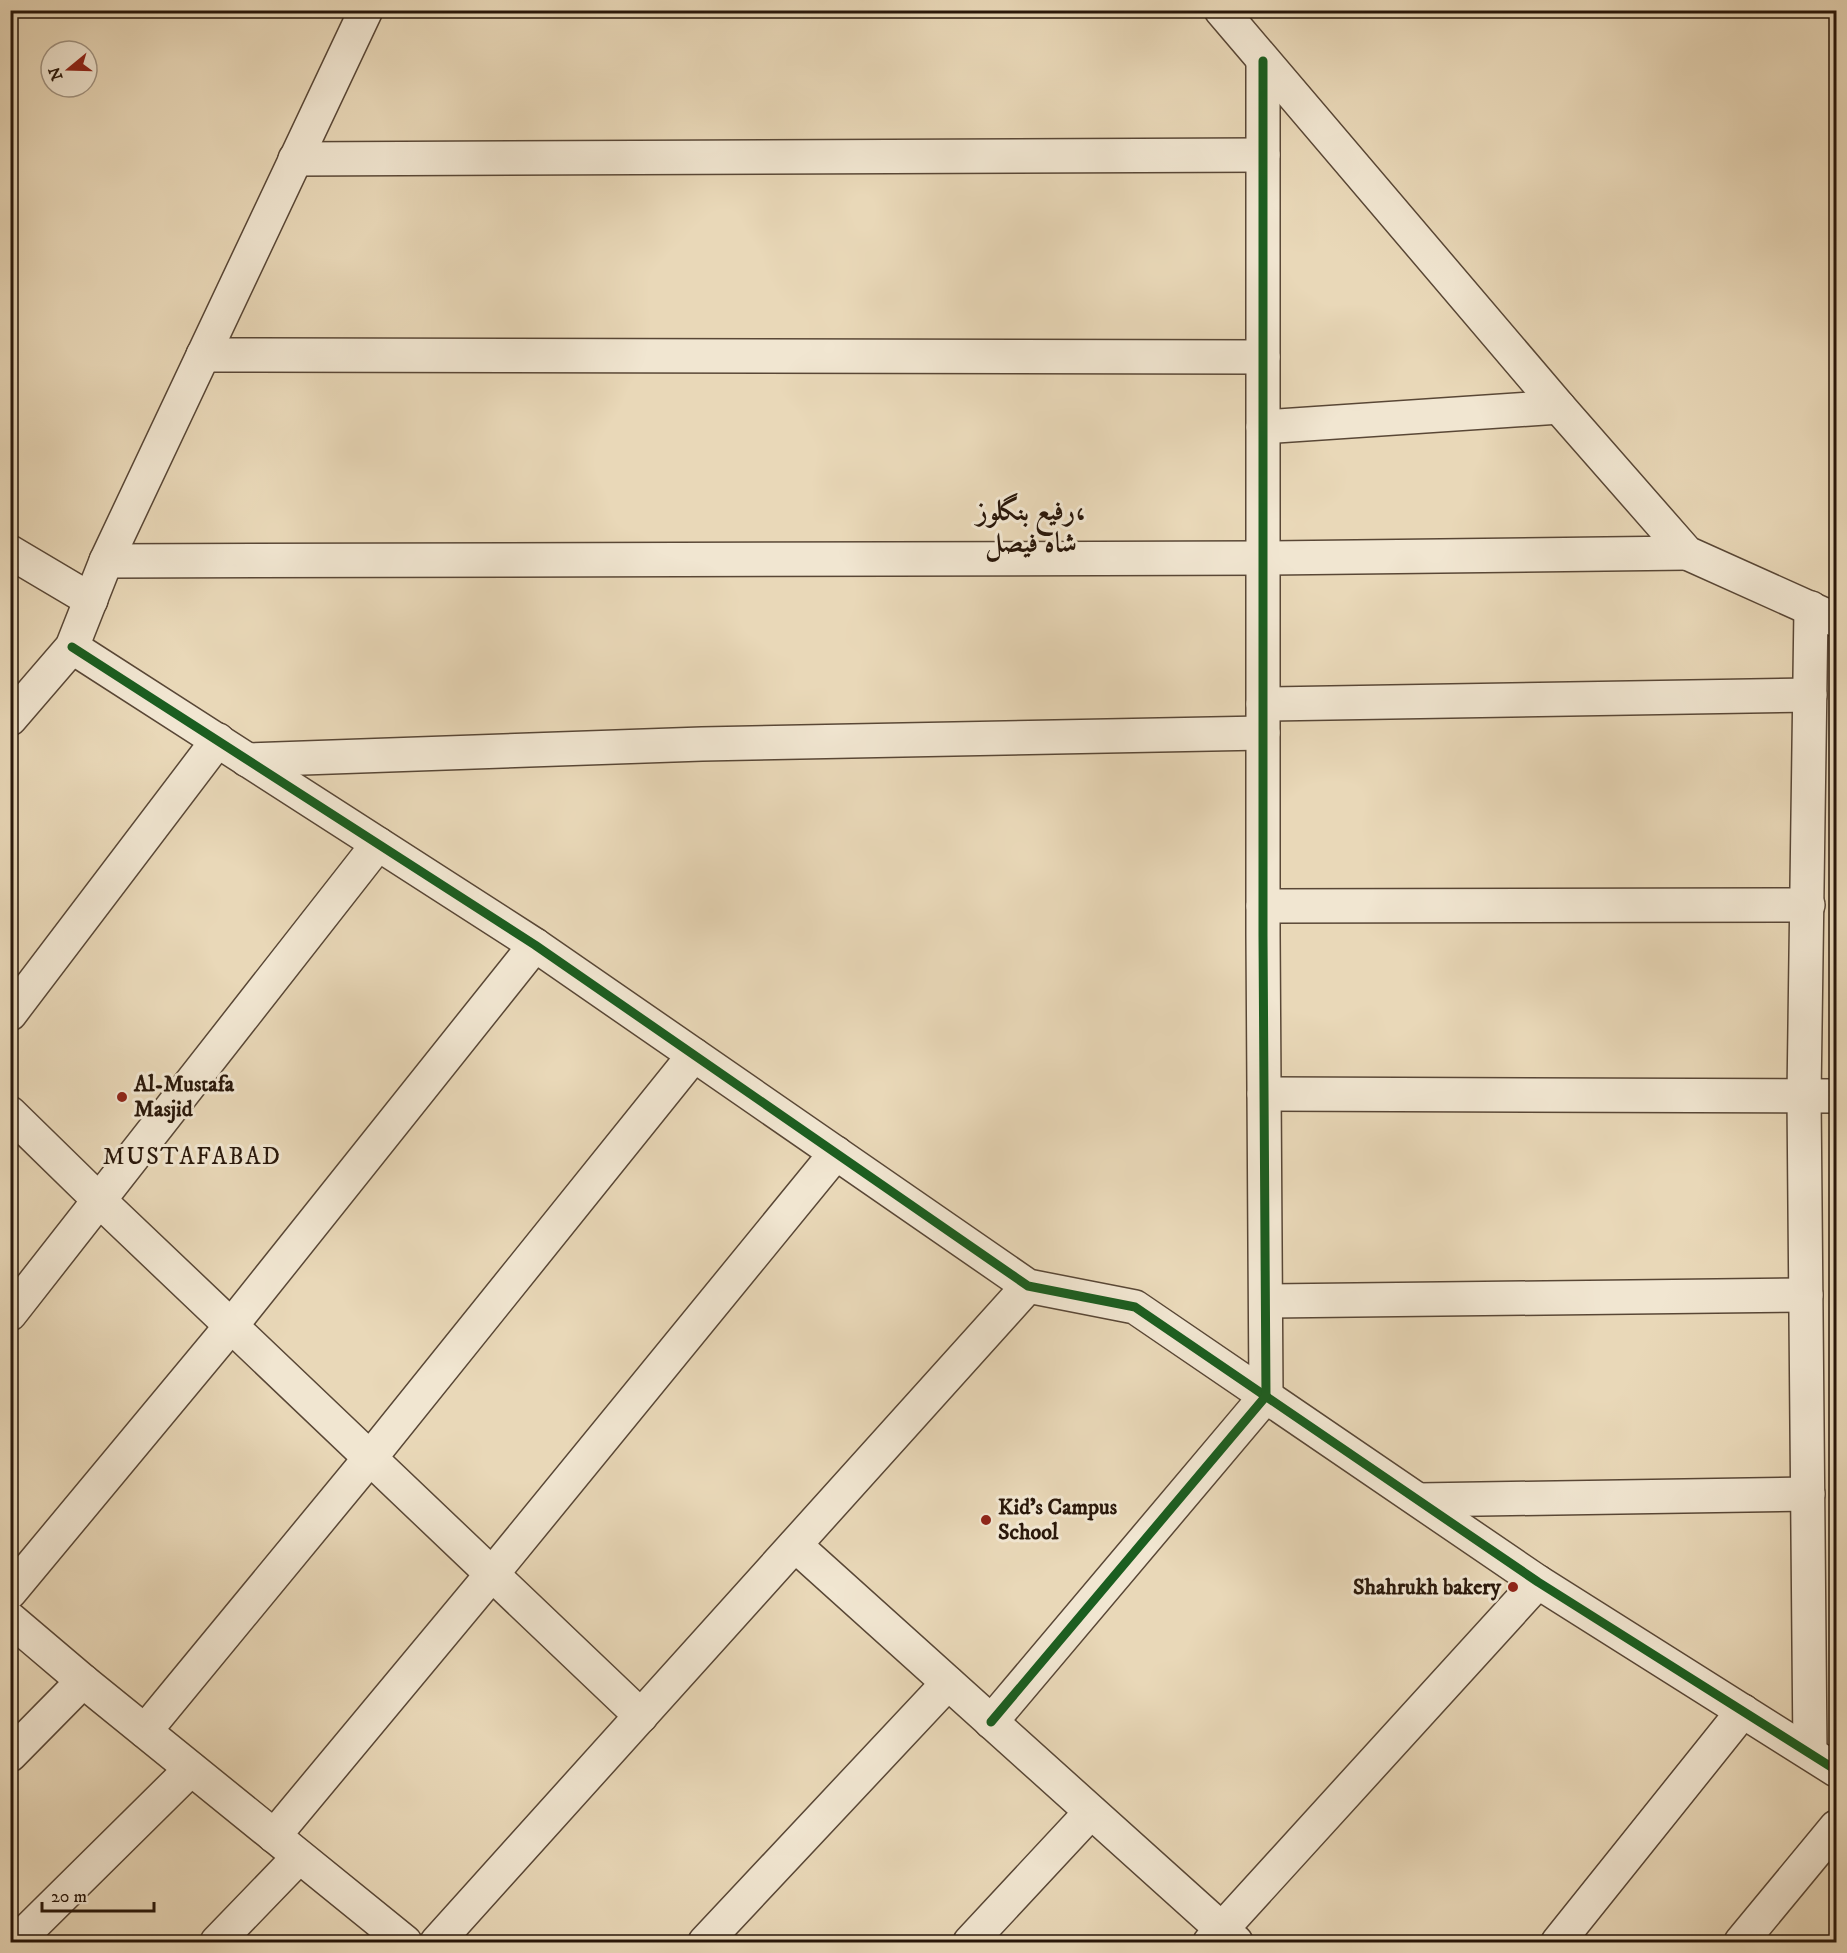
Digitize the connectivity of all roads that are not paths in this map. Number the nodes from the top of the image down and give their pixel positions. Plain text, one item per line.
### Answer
1 (366, 10) edge
2 (1221, 10) edge
3 (1263, 61) junction
4 (1263, 155) junction
5 (296, 159) junction
6 (203, 355) junction
7 (1263, 357) junction
8 (1558, 407) junction
9 (1263, 427) junction
10 (10, 552) edge
11 (1687, 553) junction
12 (1263, 558) junction
13 (106, 561) junction
14 (91, 600) junction
15 (1824, 614) edge
16 (72, 647) junction
17 (1810, 695) junction
18 (10, 718) edge
19 (1263, 719) junction
20 (218, 740) junction
21 (247, 760) junction
22 (378, 844) junction
23 (1808, 905) junction
24 (1263, 906) junction
25 (535, 945) junction
26 (10, 1014) edge
27 (694, 1055) junction
28 (1264, 1094) junction
29 (1804, 1096) junction
30 (1836, 1096) edge
31 (10, 1113) edge
32 (836, 1153) junction
33 (99, 1200) junction
34 (1028, 1286) junction
35 (1806, 1295) junction
36 (1266, 1301) junction
37 (10, 1314) edge
38 (231, 1326) junction
39 (1266, 1396) junction
40 (370, 1458) junction
41 (1808, 1494) junction
42 (1419, 1500) junction
43 (795, 1545) junction
44 (492, 1574) junction
45 (1539, 1582) junction
46 (10, 1592) edge
47 (10, 1619) edge
48 (83, 1681) junction
49 (948, 1683) junction
50 (1743, 1711) junction
51 (641, 1716) junction
52 (991, 1722) junction
53 (145, 1731) junction
54 (10, 1755) edge
55 (1823, 1762) edge
56 (191, 1769) junction
57 (1091, 1812) junction
58 (1836, 1827) edge
59 (274, 1836) junction
60 (299, 1857) junction
61 (1223, 1938) edge
62 (16, 1942) edge
63 (217, 1942) edge
64 (405, 1942) edge
65 (438, 1942) edge
66 (705, 1942) edge
67 (970, 1942) edge
68 (1558, 1942) edge
69 (1741, 1942) edge

1 - 5 street
2 - 3 street
3 - 4 street
3 - 8 street
4 - 5 street
4 - 7 street
5 - 6 street
6 - 7 street
6 - 13 street
7 - 9 street
8 - 9 street
8 - 11 street
9 - 12 street
10 - 14 street
11 - 12 street
11 - 15 street
12 - 13 street
12 - 19 street
13 - 14 street
14 - 16 street
15 - 17 street
16 - 18 street
16 - 20 street
17 - 19 street
17 - 23 street
19 - 21 street
19 - 24 street
20 - 21 street
20 - 26 street
21 - 22 street
22 - 25 street
22 - 33 street
23 - 24 street
23 - 29 street
24 - 28 street
25 - 27 street
25 - 38 street
27 - 32 street
27 - 40 street
28 - 29 street
28 - 36 street
29 - 30 street
29 - 35 street
31 - 33 street
32 - 34 street
32 - 44 street
33 - 37 street
33 - 38 street
34 - 39 street
34 - 43 street
35 - 36 street
35 - 41 street
36 - 39 street
38 - 40 street
38 - 46 street
39 - 42 street
39 - 52 street
40 - 44 street
40 - 53 street
41 - 42 street
41 - 55 street
42 - 45 street
43 - 49 street
43 - 51 street
44 - 51 street
44 - 59 street
45 - 50 street
45 - 61 street
47 - 48 street
48 - 53 street
48 - 54 street
49 - 52 street
49 - 66 street
50 - 55 street
50 - 68 street
51 - 65 street
52 - 57 street
53 - 56 street
56 - 59 street
56 - 62 street
57 - 61 street
57 - 67 street
58 - 69 street
59 - 60 street
60 - 63 street
60 - 64 street

